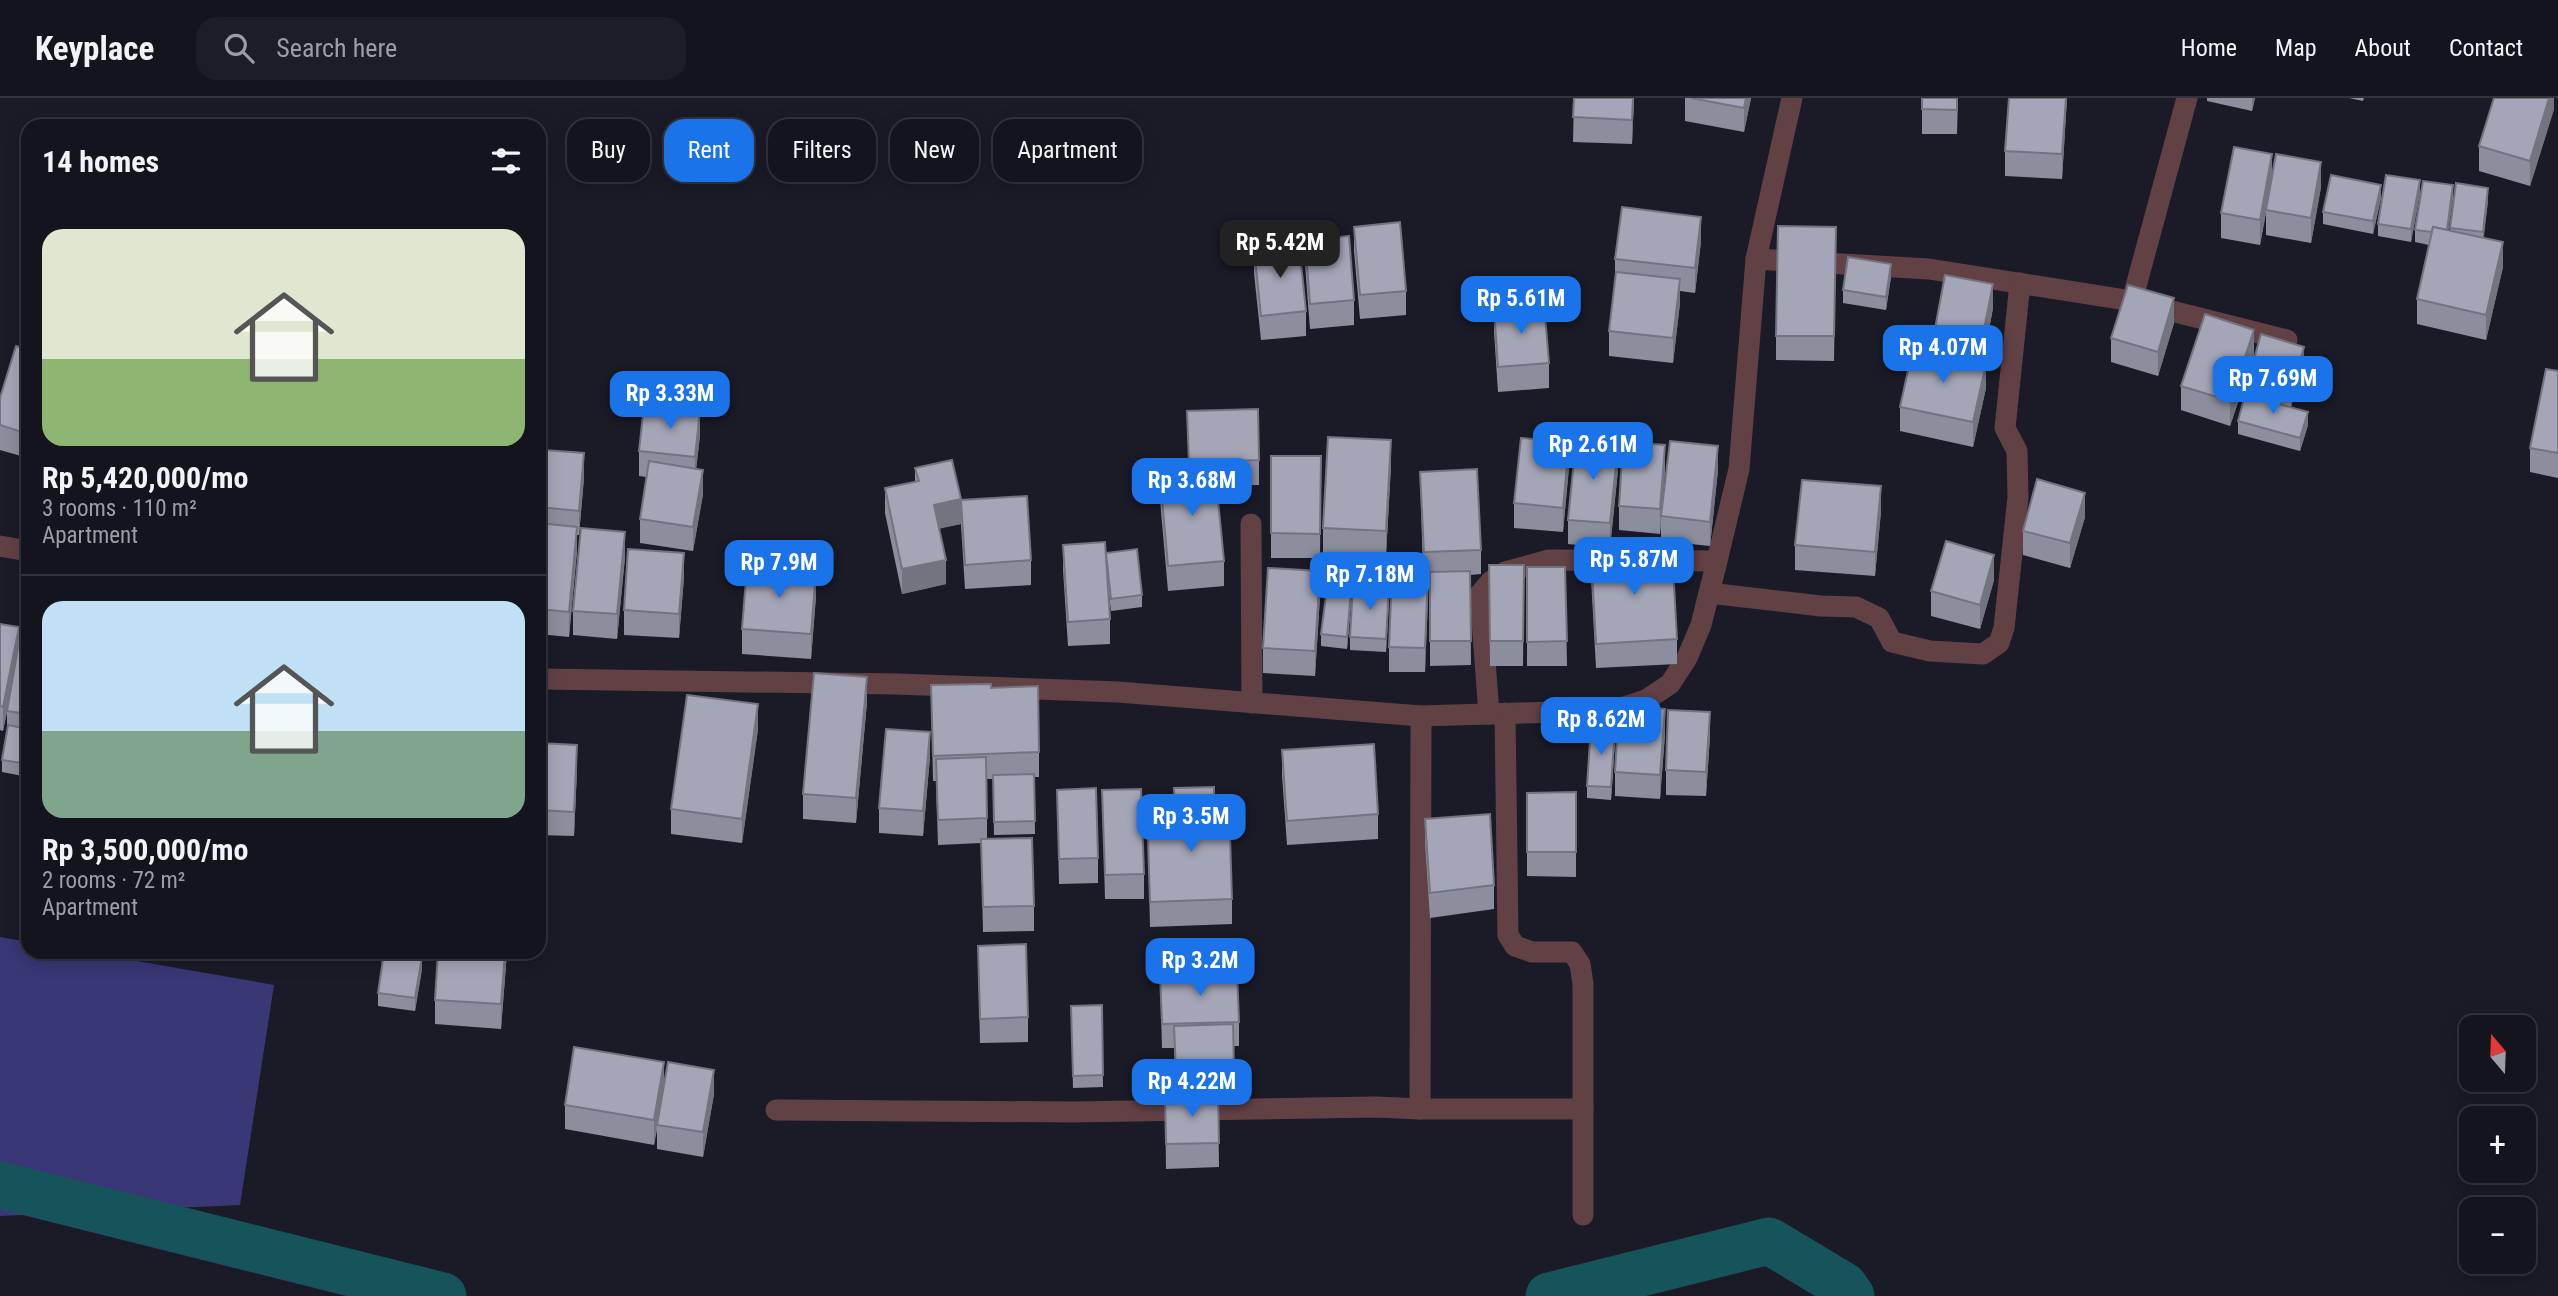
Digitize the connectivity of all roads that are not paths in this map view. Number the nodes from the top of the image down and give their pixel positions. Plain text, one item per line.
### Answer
1 (1792, 98) edge
2 (2187, 98) edge
3 (1756, 259) junction
4 (2020, 284) junction
5 (2132, 301) junction
6 (2287, 341) edge
7 (1251, 524) dead end
8 (0, 546) edge
9 (21, 550) edge
10 (1717, 561) junction
11 (1709, 593) junction
12 (546, 679) edge
13 (1252, 703) junction
14 (1497, 713) junction
15 (1421, 716) junction
16 (1420, 1109) junction
17 (1583, 1109) junction
18 (776, 1110) dead end
19 (1583, 1215) dead end

1 - 3 street
2 - 5 street
3 - 4 street
3 - 10 street
4 - 5 street
4 - 11 street
5 - 6 street
7 - 13 street
8 - 9 street
10 - 11 street
10 - 14 street
11 - 14 street
12 - 13 street
13 - 15 street
14 - 15 street
14 - 17 street
15 - 16 street
16 - 17 street
16 - 18 street
17 - 19 street

